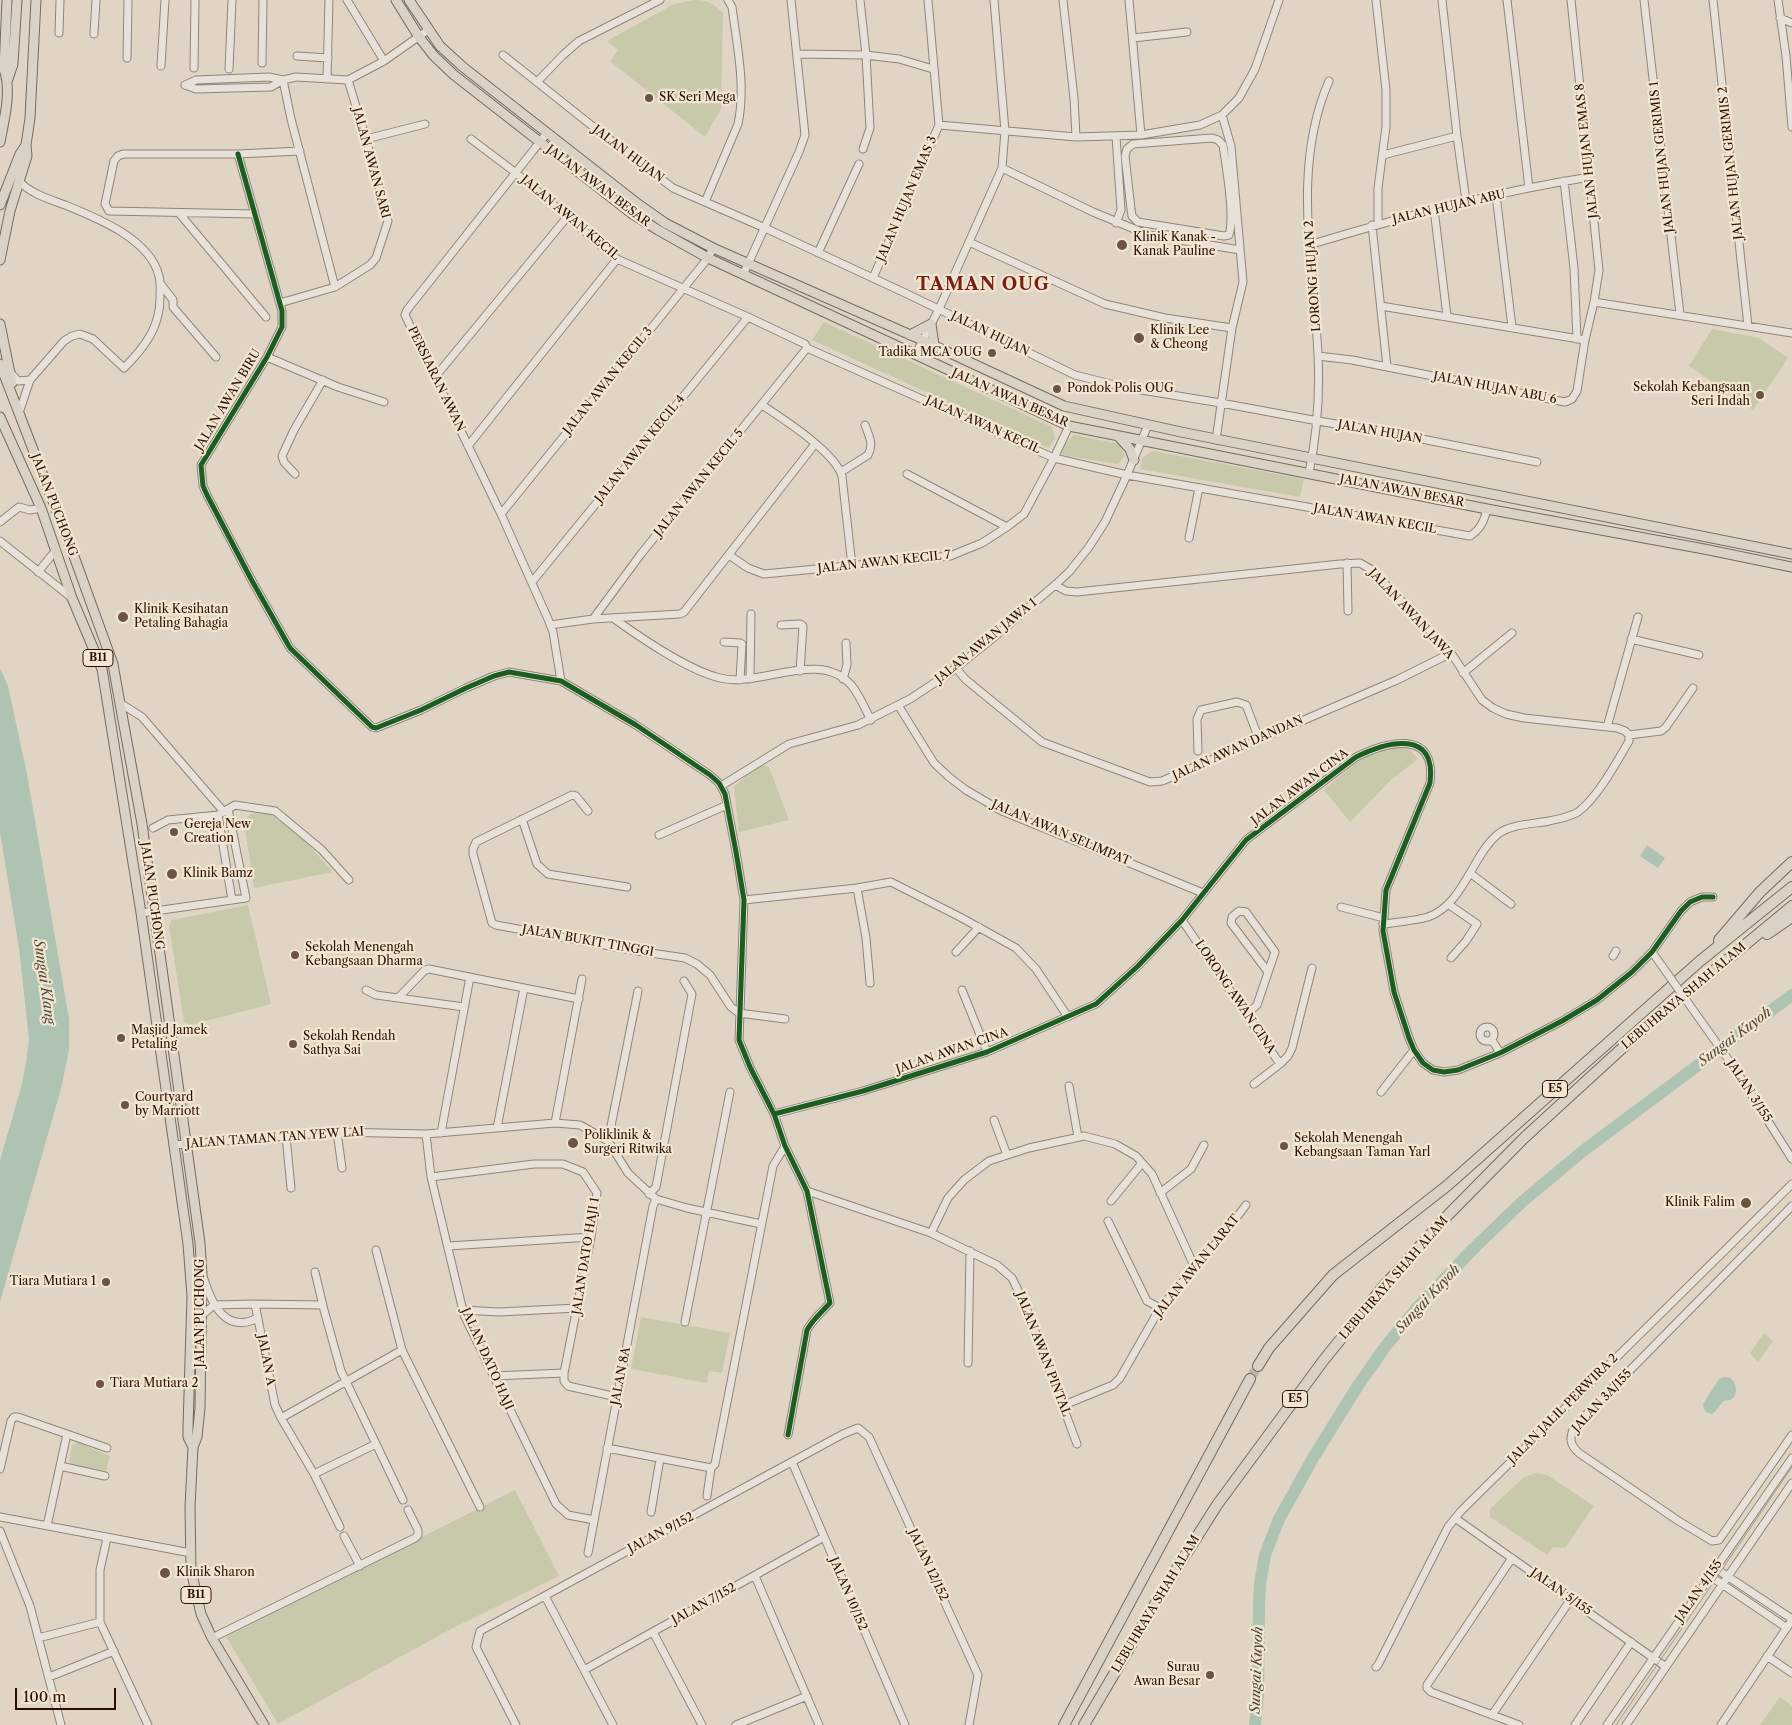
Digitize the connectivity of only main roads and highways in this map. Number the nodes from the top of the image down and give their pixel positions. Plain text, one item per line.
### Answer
1 (7, 0) edge
2 (17, 0) edge
3 (36, 0) edge
4 (396, 0) edge
5 (409, 0) edge
6 (8, 79) junction
7 (4, 89) edge
8 (0, 142) edge
9 (26, 145) junction
10 (0, 205) edge
11 (0, 260) edge
12 (0, 324) edge
13 (910, 335) junction
14 (934, 345) junction
15 (0, 364) edge
16 (14, 399) junction
17 (0, 417) edge
18 (1117, 435) junction
19 (1134, 460) road end
20 (1612, 518) junction
21 (1623, 534) junction
22 (1790, 554) edge
23 (1788, 566) edge
24 (1792, 862) edge
25 (1792, 886) edge
26 (1792, 906) edge
27 (1792, 917) edge
28 (1700, 961) junction
29 (1711, 974) junction
30 (1258, 1366) tunnel mouth
31 (1250, 1379) tunnel mouth
32 (193, 1447) junction
33 (264, 1725) edge
34 (1064, 1725) edge
35 (1084, 1725) edge

1 - 6 main road
2 - 6 main road
3 - 9 main road
4 - 18 main road, JALAN AWAN BESAR
5 - 13 main road, JALAN AWAN BESAR
6 - 7 main road
7 - 8 main road
9 - 10 main road
9 - 11 main road
12 - 16 main road
13 - 14 main road, JALAN AWAN BESAR
13 - 14 main road
14 - 20 main road, JALAN AWAN BESAR
15 - 16 main road, JALAN PUCHONG / B11
16 - 32 main road, JALAN PUCHONG / B11
17 - 32 main road, JALAN PUCHONG / B11
18 - 19 main road
18 - 21 main road, JALAN AWAN BESAR
20 - 21 main road
20 - 22 main road, JALAN AWAN BESAR
21 - 23 main road, JALAN AWAN BESAR
24 - 28 highway
25 - 28 highway, LEBUHRAYA SHAH ALAM / E5
26 - 29 highway, LEBUHRAYA SHAH ALAM / E5
27 - 29 highway
28 - 30 highway, LEBUHRAYA SHAH ALAM / E5
29 - 35 highway, LEBUHRAYA SHAH ALAM / E5
31 - 34 highway, LEBUHRAYA SHAH ALAM
32 - 33 main road, JALAN PUCHONG / B11

